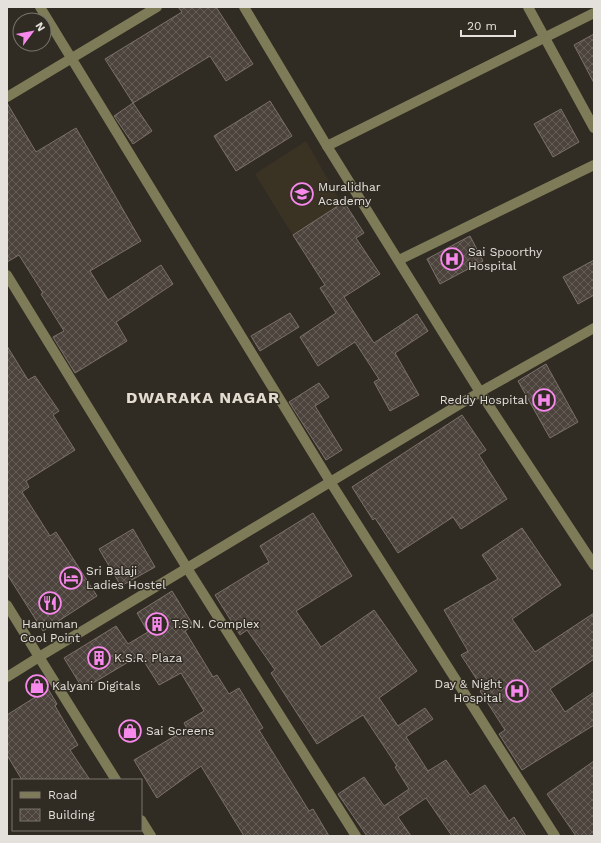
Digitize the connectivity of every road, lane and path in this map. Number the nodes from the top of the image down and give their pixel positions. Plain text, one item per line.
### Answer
1 (40, 7) edge
2 (157, 7) edge
3 (244, 7) edge
4 (528, 7) edge
5 (594, 13) edge
6 (545, 38) junction
7 (71, 58) junction
8 (7, 97) edge
9 (594, 128) edge
10 (327, 146) junction
11 (594, 165) edge
12 (399, 260) junction
13 (7, 276) edge
14 (594, 328) edge
15 (480, 392) junction
16 (331, 483) junction
17 (594, 565) edge
18 (187, 568) junction
19 (7, 605) edge
20 (40, 657) junction
21 (7, 677) edge
22 (115, 779) edge
23 (142, 822) edge
24 (151, 836) edge
25 (356, 836) edge
26 (555, 836) edge

1 - 7 street
2 - 7 street
3 - 10 street
4 - 6 street
5 - 6 street
6 - 9 street
6 - 10 street
7 - 8 street
7 - 16 street
10 - 12 street
11 - 12 street
12 - 15 street
13 - 18 street
14 - 15 street
15 - 16 street
15 - 17 street
16 - 18 street
16 - 26 street
18 - 20 street
18 - 25 street
19 - 20 street
20 - 21 street
20 - 22 street
23 - 24 street

